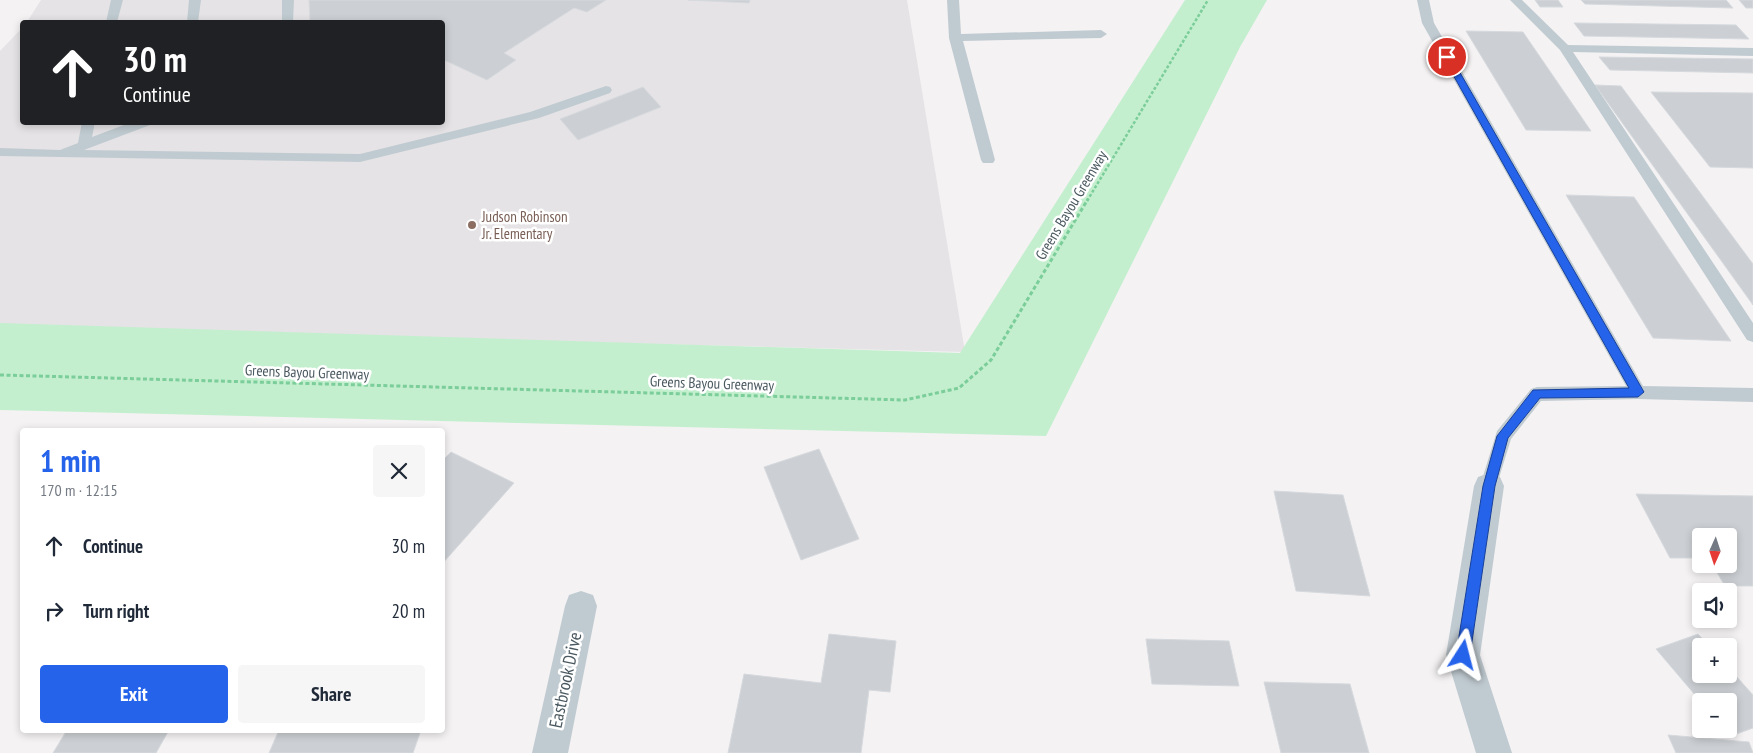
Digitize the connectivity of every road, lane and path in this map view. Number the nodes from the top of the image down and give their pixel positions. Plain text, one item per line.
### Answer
1 (117, 0) edge
2 (195, 0) edge
3 (288, 0) edge
4 (953, 0) edge
5 (1208, 0) edge
6 (1423, 0) edge
7 (1516, 0) edge
8 (112, 20) edge
9 (193, 20) edge
10 (288, 20) edge
11 (1101, 34) dead end
12 (955, 38) junction
13 (1565, 48) junction
14 (1753, 52) edge
15 (606, 90) dead end
16 (88, 125) edge
17 (137, 125) edge
18 (84, 145) junction
19 (0, 152) edge
20 (61, 154) junction
21 (988, 160) dead end
22 (1753, 336) edge
23 (0, 375) edge
24 (1638, 392) junction
25 (1753, 395) edge
26 (1489, 486) joint
27 (581, 606) dead end
28 (550, 753) edge
29 (1494, 753) edge

1 - 8 lane
2 - 9 lane
3 - 10 lane
4 - 12 lane
5 - 23 path, Greens Bayou Greenway
6 - 24 lane
7 - 13 lane
11 - 12 lane
12 - 21 lane
13 - 14 lane
13 - 22 lane
15 - 20 lane
16 - 18 lane
17 - 18 lane
18 - 20 lane
19 - 20 lane
24 - 25 lane
24 - 26 lane
26 - 29 street
27 - 28 street, Eastbrook Drive

